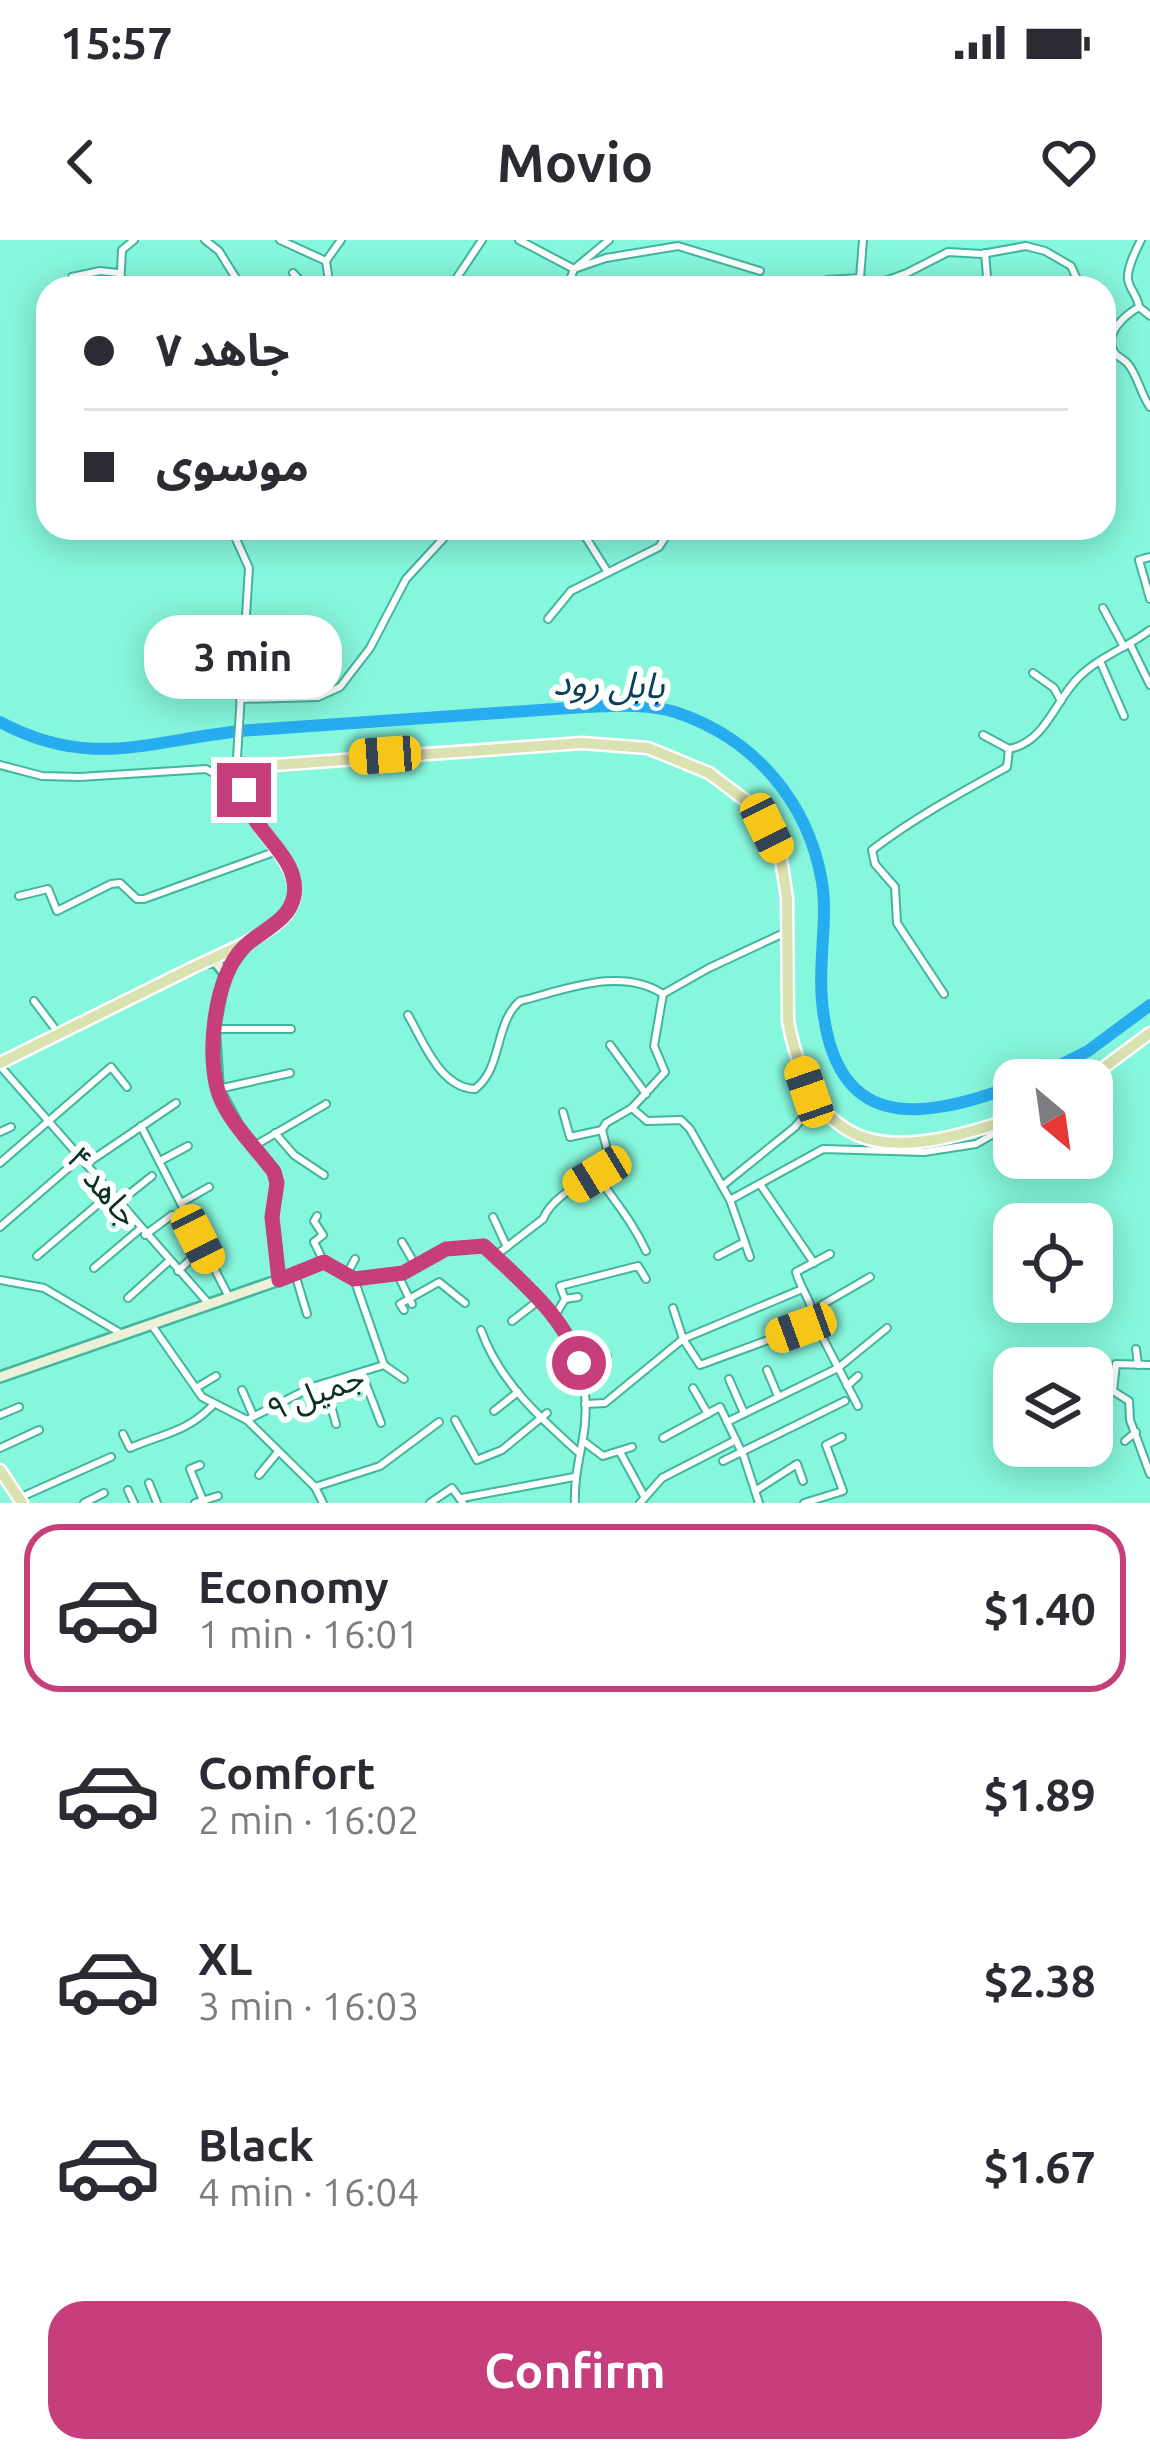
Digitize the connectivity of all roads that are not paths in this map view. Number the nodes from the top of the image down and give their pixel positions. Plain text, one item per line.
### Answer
1 (134, 240) edge
2 (205, 240) edge
3 (280, 240) edge
4 (340, 240) edge
5 (482, 240) edge
6 (519, 240) edge
7 (610, 240) edge
8 (863, 240) edge
9 (946, 240) edge
10 (1141, 240) edge
11 (1033, 244) edge
12 (948, 252) junction
13 (985, 253) junction
14 (326, 261) junction
15 (574, 269) junction
16 (760, 271) dead end
17 (118, 273) junction
18 (293, 273) dead end
19 (81, 276) edge
20 (118, 276) edge
21 (235, 276) edge
22 (295, 276) edge
23 (328, 276) edge
24 (459, 276) edge
25 (572, 276) edge
26 (860, 276) edge
27 (898, 276) edge
28 (987, 276) edge
29 (1076, 276) edge
30 (1139, 307) junction
31 (1150, 316) edge
32 (1116, 329) edge
33 (1116, 356) edge
34 (1150, 407) edge
35 (236, 540) edge
36 (443, 540) edge
37 (588, 540) edge
38 (662, 540) edge
39 (1150, 557) edge
40 (607, 571) junction
41 (1149, 597) edge
42 (1103, 608) dead end
43 (548, 619) dead end
44 (1150, 630) edge
45 (1127, 645) junction
46 (1100, 661) junction
47 (1033, 673) dead end
48 (1150, 686) edge
49 (240, 698) junction
50 (1061, 701) junction
51 (1124, 716) dead end
52 (983, 735) dead end
53 (1010, 749) junction
54 (0, 764) edge
55 (245, 792) junction
56 (278, 851) junction
57 (19, 896) dead end
58 (788, 932) junction
59 (260, 933) junction
60 (205, 962) junction
61 (225, 973) junction
62 (663, 994) junction
63 (944, 994) dead end
64 (34, 1001) dead end
65 (408, 1015) dead end
66 (214, 1029) junction
67 (292, 1029) dead end
68 (59, 1034) junction
69 (1150, 1034) edge
70 (610, 1045) dead end
71 (1113, 1061) edge
72 (0, 1065) edge
73 (290, 1073) dead end
74 (127, 1087) dead end
75 (218, 1089) junction
76 (646, 1094) junction
77 (816, 1102) junction
78 (176, 1103) dead end
79 (326, 1104) dead end
80 (632, 1108) junction
81 (562, 1112) dead end
82 (47, 1120) junction
83 (141, 1126) junction
84 (11, 1127) dead end
85 (993, 1127) edge
86 (602, 1130) junction
87 (0, 1132) edge
88 (275, 1133) junction
89 (993, 1133) edge
90 (188, 1146) dead end
91 (254, 1146) junction
92 (83, 1161) junction
93 (159, 1162) junction
94 (0, 1163) edge
95 (325, 1174) dead end
96 (597, 1174) junction
97 (152, 1176) dead end
98 (760, 1184) junction
99 (722, 1186) junction
100 (209, 1187) dead end
101 (110, 1194) junction
102 (730, 1201) junction
103 (118, 1203) junction
104 (180, 1203) junction
105 (172, 1215) dead end
106 (317, 1216) dead end
107 (493, 1217) dead end
108 (0, 1227) edge
109 (143, 1232) junction
110 (403, 1242) dead end
111 (743, 1243) junction
112 (507, 1247) junction
113 (646, 1251) dead end
114 (830, 1254) dead end
115 (37, 1256) dead end
116 (495, 1256) junction
117 (718, 1256) dead end
118 (750, 1257) dead end
119 (191, 1259) dead end
120 (356, 1259) dead end
121 (169, 1261) junction
122 (324, 1262) junction
123 (814, 1263) junction
124 (416, 1266) junction
125 (94, 1268) dead end
126 (178, 1271) junction
127 (295, 1274) junction
128 (398, 1274) junction
129 (351, 1276) junction
130 (870, 1276) dead end
131 (646, 1279) dead end
132 (0, 1280) edge
133 (279, 1280) junction
134 (800, 1290) junction
135 (229, 1297) junction
136 (578, 1297) dead end
137 (128, 1298) dead end
138 (565, 1299) junction
139 (538, 1301) junction
140 (411, 1302) junction
141 (465, 1303) dead end
142 (209, 1304) junction
143 (673, 1308) dead end
144 (404, 1310) dead end
145 (813, 1310) junction
146 (307, 1315) dead end
147 (553, 1319) junction
148 (512, 1322) dead end
149 (152, 1324) junction
150 (801, 1328) dead end
151 (887, 1328) dead end
152 (482, 1330) dead end
153 (122, 1334) junction
154 (683, 1339) junction
155 (1136, 1349) dead end
156 (607, 1356) dead end
157 (1113, 1362) edge
158 (1117, 1364) junction
159 (384, 1365) junction
160 (1138, 1365) junction
161 (1150, 1365) edge
162 (579, 1366) junction
163 (838, 1368) junction
164 (766, 1370) dead end
165 (362, 1375) junction
166 (216, 1376) dead end
167 (858, 1376) dead end
168 (0, 1377) edge
169 (729, 1378) dead end
170 (404, 1379) dead end
171 (325, 1384) junction
172 (848, 1386) junction
173 (196, 1388) junction
174 (694, 1388) dead end
175 (242, 1390) dead end
176 (518, 1392) junction
177 (778, 1396) junction
178 (845, 1402) dead end
179 (584, 1404) junction
180 (213, 1405) junction
181 (858, 1406) dead end
182 (19, 1407) dead end
183 (494, 1411) dead end
184 (745, 1413) junction
185 (708, 1414) junction
186 (0, 1415) edge
187 (544, 1416) junction
188 (250, 1418) junction
189 (455, 1420) dead end
190 (439, 1421) dead end
191 (727, 1422) junction
192 (380, 1423) dead end
193 (336, 1424) dead end
194 (39, 1430) dead end
195 (1136, 1432) junction
196 (123, 1434) dead end
197 (842, 1437) dead end
198 (663, 1438) dead end
199 (736, 1440) junction
200 (583, 1441) junction
201 (1125, 1441) dead end
202 (632, 1447) dead end
203 (0, 1448) edge
204 (278, 1452) junction
205 (578, 1452) junction
206 (620, 1452) junction
207 (742, 1454) junction
208 (111, 1457) dead end
209 (723, 1461) dead end
210 (353, 1464) dead end
211 (200, 1465) dead end
212 (0, 1470) edge
213 (359, 1474) junction
214 (1150, 1474) edge
215 (259, 1475) dead end
216 (574, 1478) junction
217 (803, 1480) dead end
218 (148, 1483) dead end
219 (315, 1486) junction
220 (128, 1490) dead end
221 (755, 1491) junction
222 (104, 1493) dead end
223 (218, 1496) dead end
224 (462, 1500) edge
225 (642, 1500) edge
226 (20, 1501) edge
227 (201, 1502) edge
228 (84, 1503) edge
229 (134, 1503) edge
230 (158, 1503) edge
231 (323, 1503) edge
232 (430, 1503) edge
233 (575, 1503) edge
234 (759, 1503) edge
235 (804, 1503) edge

1 - 17 street
2 - 21 street
3 - 14 street
4 - 14 street
5 - 24 street
6 - 15 street
7 - 15 street
8 - 26 street
9 - 12 street
10 - 30 street
11 - 13 street
11 - 29 street
12 - 13 street
12 - 27 street
13 - 28 street
14 - 23 street
15 - 16 street
15 - 25 street
17 - 19 street
17 - 20 street
18 - 22 street
30 - 31 street
30 - 32 street
33 - 34 street
35 - 49 street
36 - 49 street
37 - 40 street
38 - 40 street
39 - 41 street
40 - 43 street
42 - 45 street
44 - 45 street
45 - 46 street
45 - 48 street
46 - 50 street
46 - 51 street
47 - 50 street
49 - 55 street
50 - 53 street
52 - 53 street
53 - 63 street
54 - 55 street
55 - 56 main road
55 - 58 main road
56 - 57 street
56 - 59 main road
58 - 62 street
58 - 77 main road
59 - 60 main road
59 - 61 main road
60 - 61 main road
60 - 68 main road
61 - 66 main road
62 - 65 street
62 - 76 street
64 - 68 street
66 - 67 street
66 - 75 main road
68 - 72 main road
69 - 71 main road
70 - 76 street
72 - 82 street, جاهد ۴
73 - 75 street
74 - 82 street
75 - 91 main road
76 - 80 street
77 - 85 main road
77 - 99 street
78 - 83 street
79 - 88 street
80 - 86 street
80 - 99 street
81 - 86 street
82 - 92 street, جاهد ۴
82 - 94 street
83 - 92 street
83 - 93 street
84 - 87 street
86 - 96 street
88 - 91 street
88 - 95 street
89 - 98 street
90 - 93 street
91 - 133 main road
92 - 101 street, جاهد ۴
92 - 108 street
93 - 104 street
96 - 112 street
96 - 113 street
97 - 103 street
98 - 102 street
98 - 123 street
99 - 102 street
100 - 104 street
101 - 103 street, جاهد ۴
101 - 115 street
102 - 111 street
103 - 109 street, جاهد ۴
104 - 135 street
105 - 109 street
106 - 122 street
107 - 112 street
109 - 121 street, جاهد ۴
109 - 125 street
110 - 124 street
111 - 117 street
111 - 118 street
112 - 116 street
114 - 123 street
116 - 124 street
116 - 139 street
119 - 126 street
120 - 129 street
121 - 126 street, جاهد ۴
121 - 137 street
122 - 127 street
122 - 129 street
123 - 134 street
124 - 128 street
126 - 142 street, جاهد ۴
127 - 133 street
127 - 146 street
128 - 129 street
128 - 140 street
129 - 159 street
130 - 145 street
131 - 138 street
132 - 153 street
133 - 135 main road
134 - 145 street
134 - 154 street
135 - 142 main road
136 - 138 street
138 - 147 street
139 - 147 street
139 - 148 street
140 - 141 street
140 - 144 street
142 - 149 main road
143 - 154 street
145 - 163 street
147 - 162 street
149 - 153 main road
149 - 173 street
150 - 154 street
151 - 163 street
152 - 176 street
153 - 168 main road
154 - 179 street
155 - 160 street
156 - 162 street
157 - 158 street
158 - 160 street
158 - 195 street
159 - 165 street, جمیل ۹
159 - 170 street
160 - 161 street
162 - 179 street
163 - 172 street
163 - 177 street
164 - 177 street
165 - 171 street, جمیل ۹
165 - 192 street
166 - 173 street
167 - 172 street
169 - 184 street
171 - 188 street, جمیل ۹
171 - 193 street
172 - 181 street
173 - 180 street
174 - 185 street
175 - 188 street
176 - 183 street
176 - 187 street
177 - 184 street
178 - 207 street
179 - 200 street
180 - 188 street
180 - 196 street
182 - 186 street
184 - 191 street
185 - 191 street
185 - 198 street
187 - 189 street
187 - 205 street
188 - 204 street
190 - 213 street
191 - 199 street
194 - 203 street
195 - 201 street
195 - 214 street
197 - 235 street
199 - 207 street
199 - 225 street
200 - 205 street
200 - 206 street
202 - 206 street
204 - 215 street
204 - 219 street
205 - 216 street
206 - 225 street
207 - 209 street
207 - 221 street
208 - 226 street
210 - 213 street
211 - 227 street
212 - 226 main road
213 - 219 street
216 - 224 street
216 - 233 street
217 - 221 street
218 - 230 street
219 - 231 street
220 - 229 street
221 - 234 street
222 - 228 street
223 - 227 street
224 - 232 street

